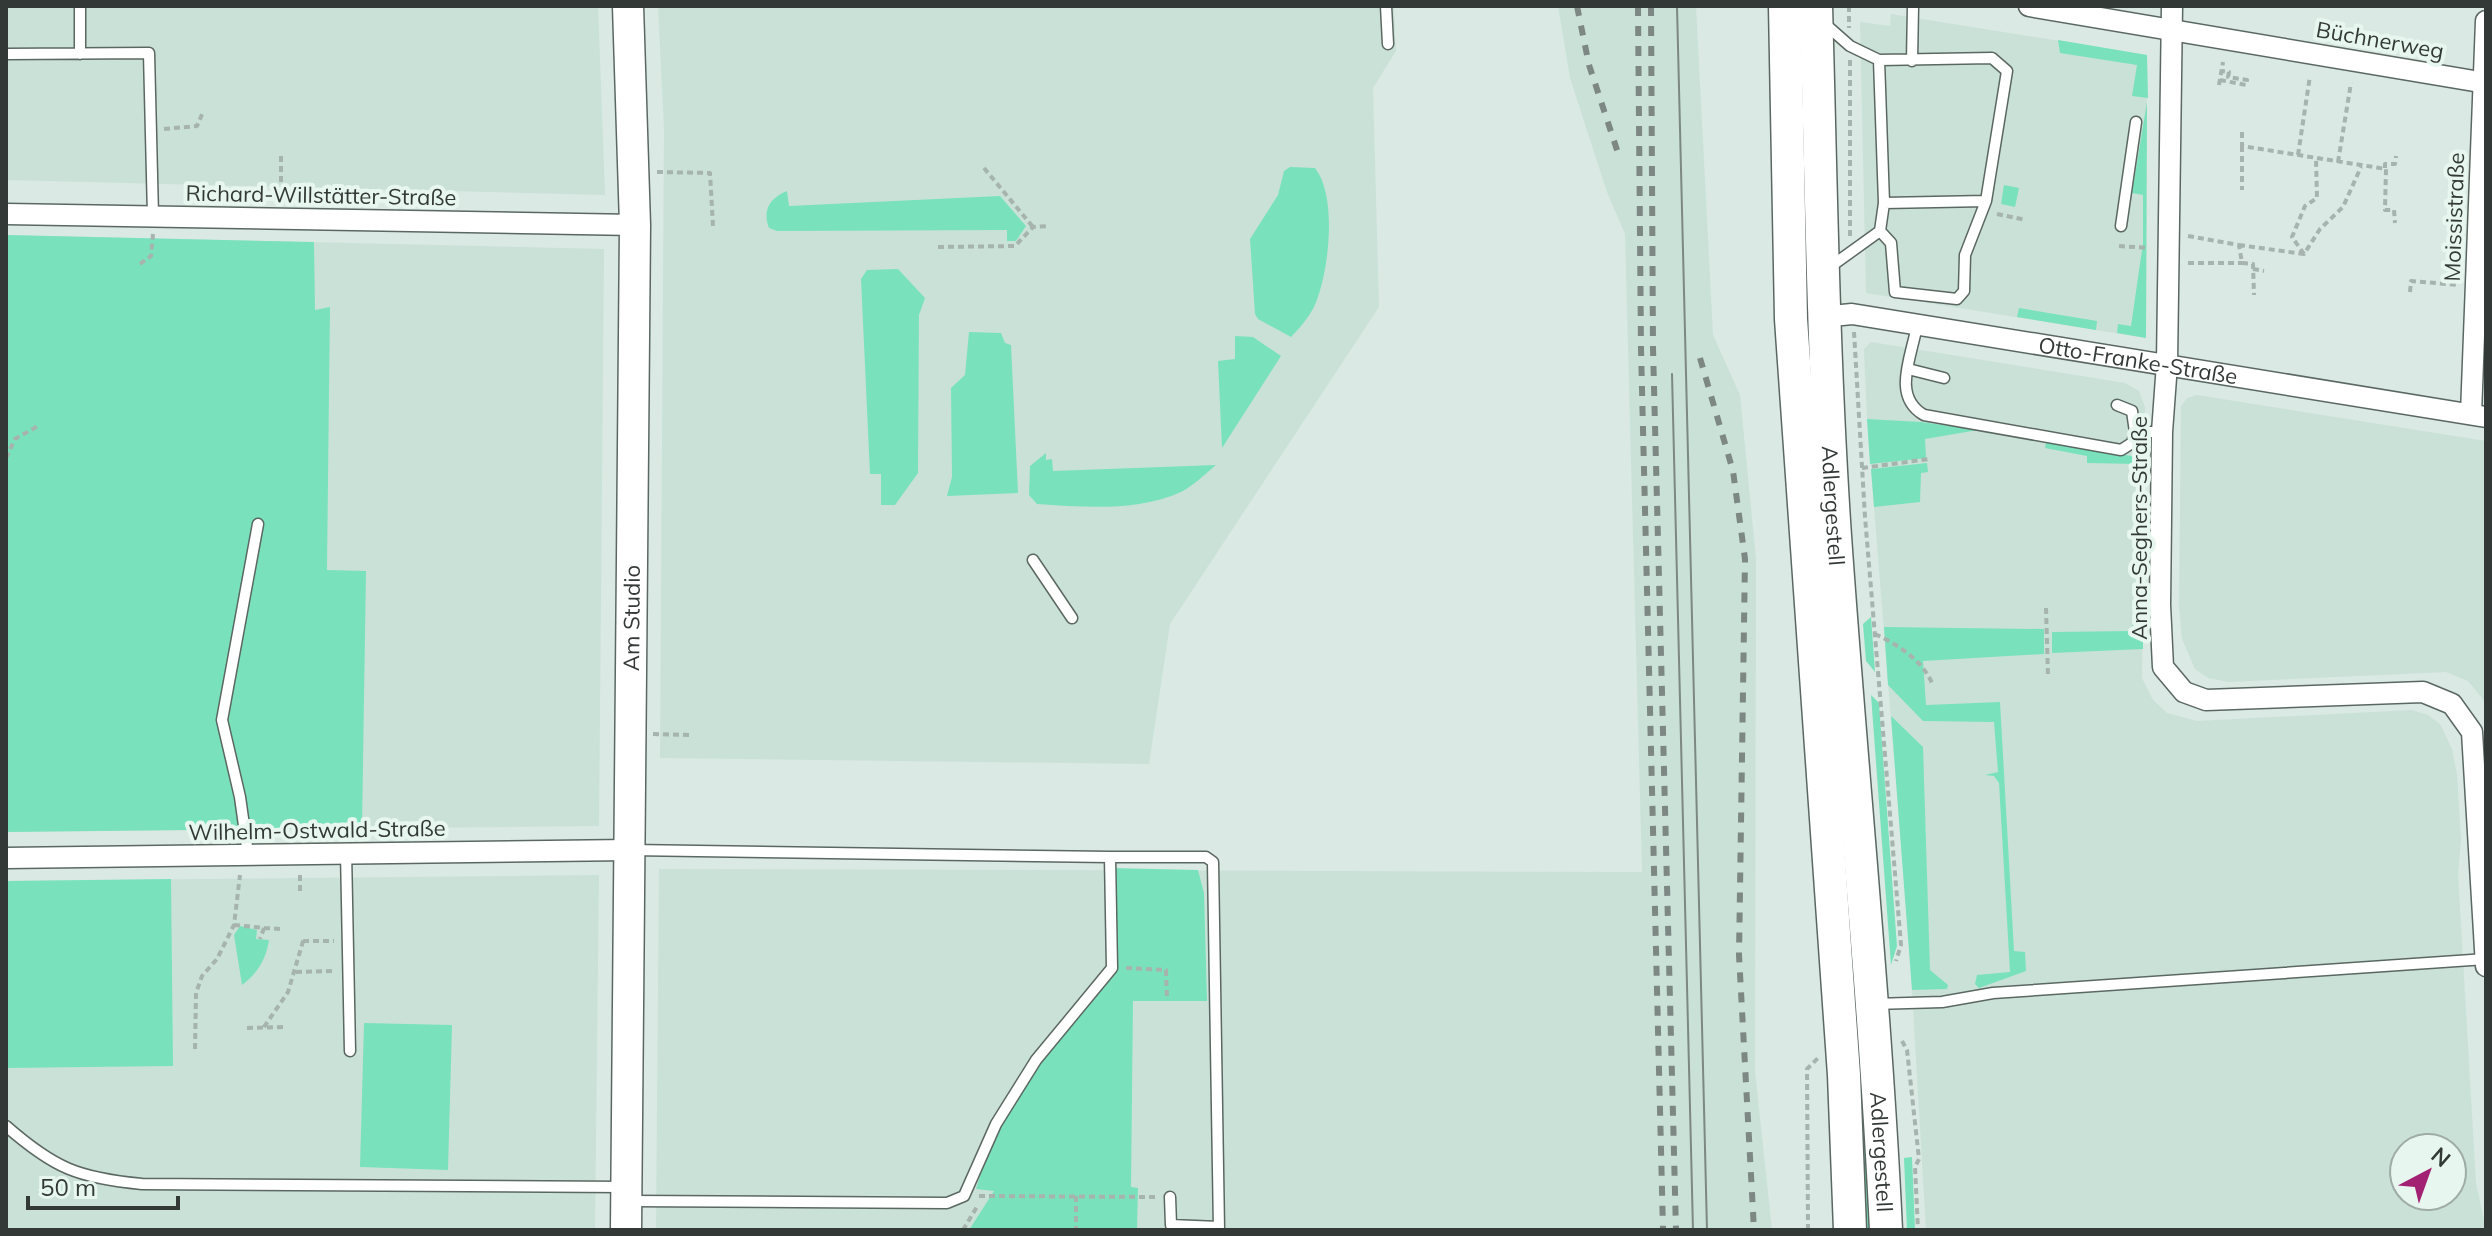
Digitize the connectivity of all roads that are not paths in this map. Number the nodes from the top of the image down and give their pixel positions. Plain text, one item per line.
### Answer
1 (80, 6) edge
2 (628, 6) edge
3 (1386, 6) edge
4 (1785, 6) edge
5 (1913, 6) edge
6 (2029, 6) edge
7 (2172, 6) edge
8 (1816, 11) edge
9 (2486, 21) edge
10 (2172, 29) junction
11 (1388, 44) dead end
12 (6, 54) edge
13 (80, 54) junction
14 (1879, 60) junction
15 (1912, 61) junction
16 (2484, 82) edge
17 (2136, 122) dead end
18 (1986, 201) junction
19 (1884, 203) junction
20 (6, 214) edge
21 (153, 216) junction
22 (635, 225) junction
23 (2121, 226) dead end
24 (1880, 231) junction
25 (1822, 273) junction
26 (1822, 317) junction
27 (1917, 325) junction
28 (2167, 364) junction
29 (1908, 369) junction
30 (1944, 378) dead end
31 (2117, 405) dead end
32 (2478, 416) edge
33 (2135, 432) junction
34 (2162, 432) junction
35 (258, 524) dead end
36 (1033, 560) dead end
37 (1072, 618) dead end
38 (629, 850) junction
39 (346, 852) junction
40 (248, 854) junction
41 (1110, 857) junction
42 (6, 858) edge
43 (2486, 959) edge
44 (1837, 962) junction
45 (2486, 966) edge
46 (1885, 1004) junction
47 (350, 1051) dead end
48 (1878, 1073) junction
49 (1844, 1075) junction
50 (6, 1126) edge
51 (1170, 1197) road end
52 (626, 1206) edge
53 (1219, 1229) edge
54 (1850, 1230) edge
55 (1886, 1230) edge

1 - 13 lane
2 - 22 street, Am Studio
3 - 11 lane
4 - 26 main road, Adlergestell
5 - 15 lane
6 - 10 street, Büchnerweg
7 - 10 street, Anna-Seghers-Straße
8 - 14 lane
8 - 25 main road, Adlergestell
9 - 16 street, Moissistraße
10 - 16 street, Büchnerweg
10 - 28 street, Anna-Seghers-Straße
12 - 13 lane
13 - 21 lane
14 - 15 lane
14 - 19 lane
15 - 18 lane
16 - 32 street, Moissistraße
17 - 23 lane
18 - 19 lane
18 - 24 lane
19 - 24 lane
20 - 21 street, Richard-Willstätter-Straße
21 - 22 street, Richard-Willstätter-Straße
22 - 38 street, Am Studio
24 - 25 lane
25 - 26 main road, Adlergestell
26 - 27 street, Otto-Franke-Straße
26 - 44 main road, Adlergestell
26 - 46 main road, Adlergestell
27 - 28 street, Otto-Franke-Straße
27 - 29 lane
28 - 32 street, Otto-Franke-Straße
28 - 34 street, Anna-Seghers-Straße
29 - 30 lane
29 - 33 lane
31 - 33 lane
33 - 34 lane
34 - 43 street, Anna-Seghers-Straße
35 - 40 lane
36 - 37 lane
38 - 39 street, Wilhelm-Ostwald-Straße
38 - 41 lane
38 - 52 street, Am Studio
39 - 40 street, Wilhelm-Ostwald-Straße
39 - 47 lane
40 - 42 street, Wilhelm-Ostwald-Straße
41 - 52 lane
41 - 53 lane
43 - 45 street, Anna-Seghers-Straße
43 - 46 lane
44 - 46 main road, Adlergestell
44 - 49 main road, Adlergestell
46 - 48 main road, Adlergestell
48 - 49 main road, Adlergestell
48 - 55 main road, Adlergestell
49 - 54 main road, Adlergestell
50 - 52 lane
51 - 53 lane

